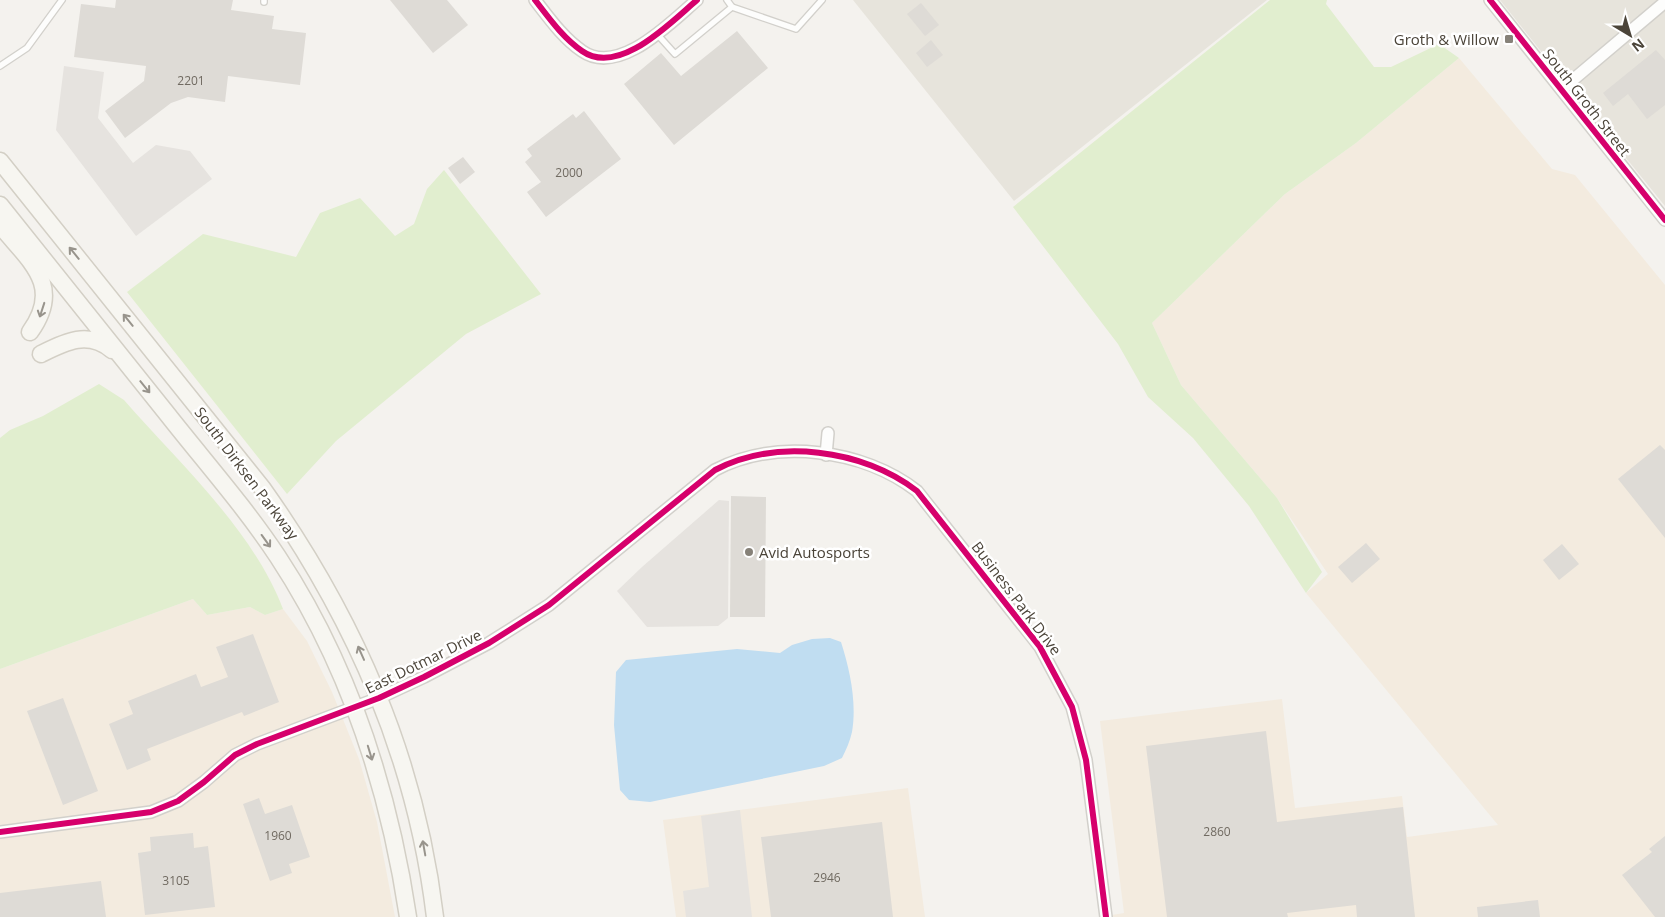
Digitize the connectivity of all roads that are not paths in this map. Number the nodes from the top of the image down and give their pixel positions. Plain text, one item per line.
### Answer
1 (62, 0) edge
2 (535, 0) edge
3 (698, 0) edge
4 (727, 0) edge
5 (822, 0) edge
6 (1490, 0) edge
7 (1665, 2) edge
8 (732, 7) junction
9 (657, 34) junction
10 (0, 66) edge
11 (1562, 89) junction
12 (0, 161) edge
13 (0, 205) edge
14 (1665, 220) edge
15 (0, 224) edge
16 (30, 332) dead end
17 (41, 354) dead end
18 (122, 357) junction
19 (828, 433) dead end
20 (826, 455) junction
21 (379, 698) junction
22 (354, 708) junction
23 (0, 832) edge
24 (408, 917) edge
25 (435, 917) edge
26 (1106, 917) edge

1 - 10 lane
2 - 9 street
3 - 9 street
4 - 8 lane
5 - 8 lane
6 - 11 street, South Groth Street
7 - 11 street
8 - 9 lane
11 - 14 street, South Groth Street
21 -> 12 main road, South Dirksen Parkway
13 - 18 main road, South Dirksen Parkway
15 -> 16 main road
17 - 18 main road
18 -> 22 main road, South Dirksen Parkway
19 - 20 street
20 - 21 street, East Dotmar Drive
20 - 26 street, Business Park Drive
21 - 22 street, East Dotmar Drive
25 -> 21 main road, South Dirksen Parkway
22 - 23 street, East Dotmar Drive
22 -> 24 main road, South Dirksen Parkway

